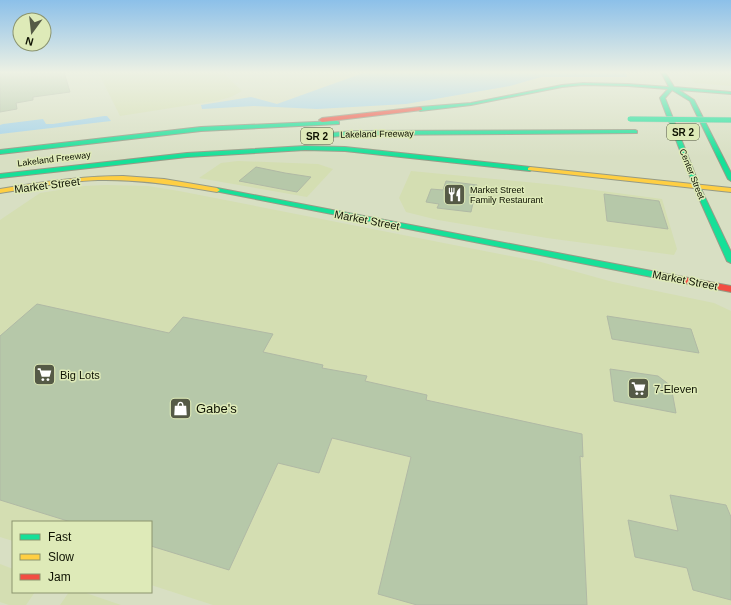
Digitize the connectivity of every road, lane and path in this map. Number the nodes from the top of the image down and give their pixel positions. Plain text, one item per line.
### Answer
1 (492, 100) edge
2 (663, 100) edge
3 (692, 100) edge
4 (626, 119) dead end
5 (731, 120) edge
6 (395, 121) dead end
7 (263, 125) junction
8 (639, 132) dead end
9 (667, 132) dead end
10 (683, 132) dead end
11 (699, 132) dead end
12 (715, 132) dead end
13 (308, 137) dead end
14 (0, 152) edge
15 (0, 176) edge
16 (731, 178) edge
17 (697, 187) junction
18 (731, 190) edge
19 (0, 191) edge
20 (731, 261) edge
21 (731, 289) edge

1 - 7 main road
2 - 17 main road, Center Street
3 - 16 main road
4 - 5 main road, SR 2, bridge
6 - 7 main road, Lakeland Freeway / SR 2
7 - 14 main road, Lakeland Freeway / SR 2
8 - 13 main road, Lakeland Freeway / SR 2
9 - 10 main road, SR 2
11 - 12 main road, SR 2
15 - 17 main road
17 - 18 main road
17 - 20 main road, Center Street
19 - 21 main road, Market Street

